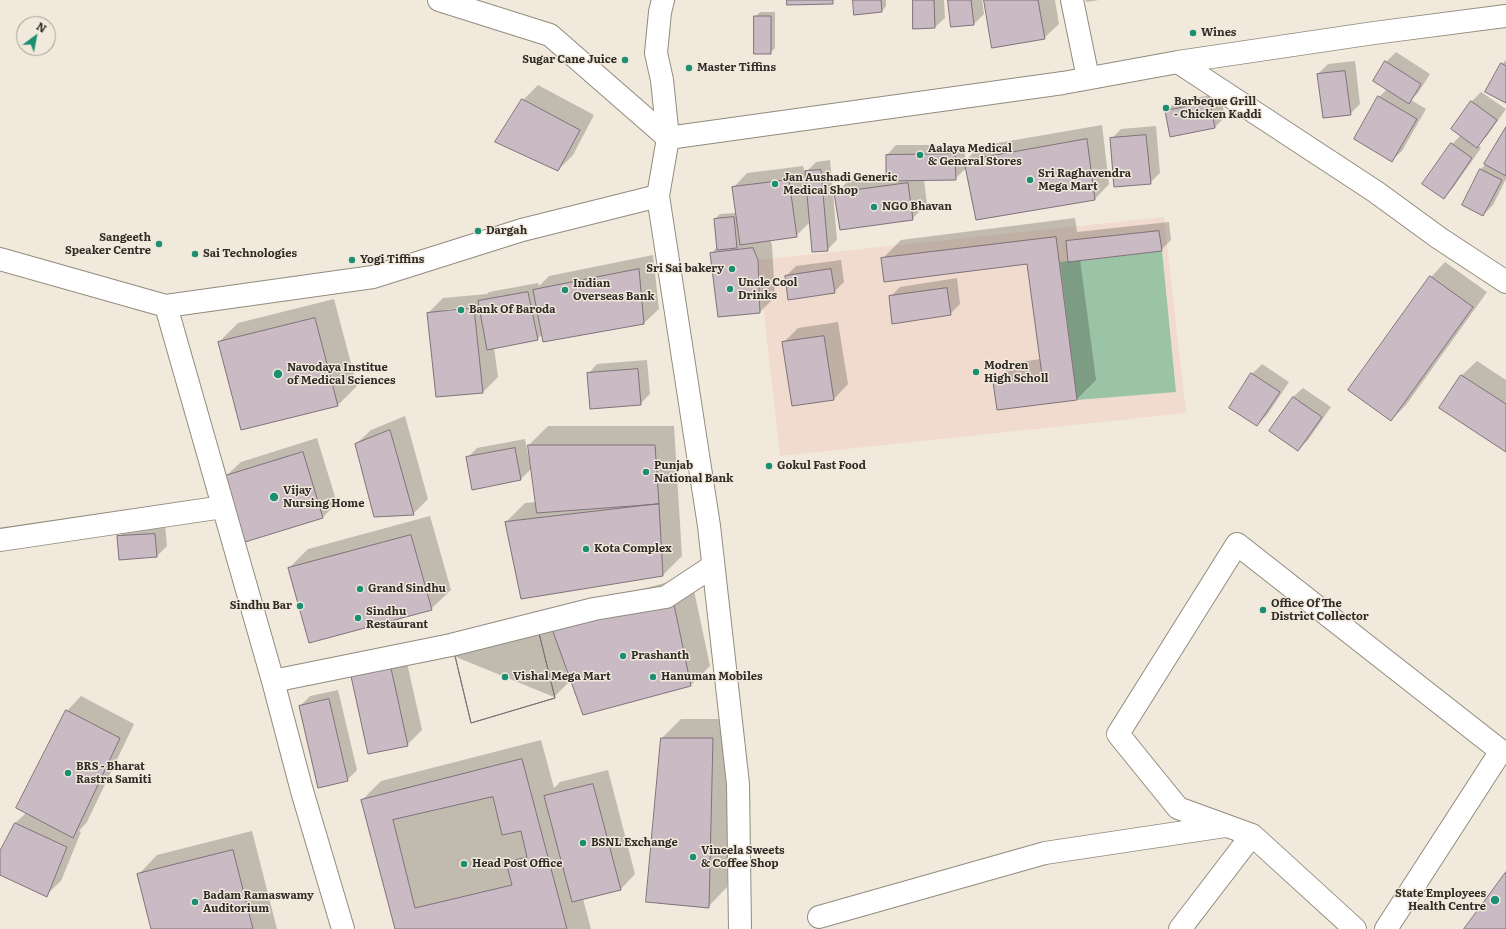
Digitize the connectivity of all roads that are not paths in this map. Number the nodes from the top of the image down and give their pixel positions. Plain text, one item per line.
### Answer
1 (439, 0) edge
2 (663, 0) edge
3 (1072, 0) edge
4 (1506, 16) edge
5 (1178, 62) junction
6 (1088, 78) junction
7 (668, 138) junction
8 (658, 196) junction
9 (0, 259) edge
10 (1506, 282) edge
11 (166, 306) junction
12 (223, 507) junction
13 (0, 540) edge
14 (713, 566) junction
15 (273, 681) junction
16 (1226, 826) junction
17 (1252, 835) junction
18 (819, 918) dead end
19 (343, 929) edge
20 (740, 929) edge
21 (1180, 929) edge
22 (1355, 929) edge
23 (1386, 929) edge

1 - 7 street
2 - 7 street
3 - 6 street
4 - 5 street
5 - 6 street
5 - 10 street
6 - 7 street
7 - 8 street
8 - 11 street
8 - 14 street
9 - 11 street
11 - 12 street
12 - 13 street
12 - 15 street
14 - 15 street
14 - 20 street
15 - 19 street
16 - 17 street
16 - 18 street
16 - 23 street
17 - 21 street
17 - 22 street

